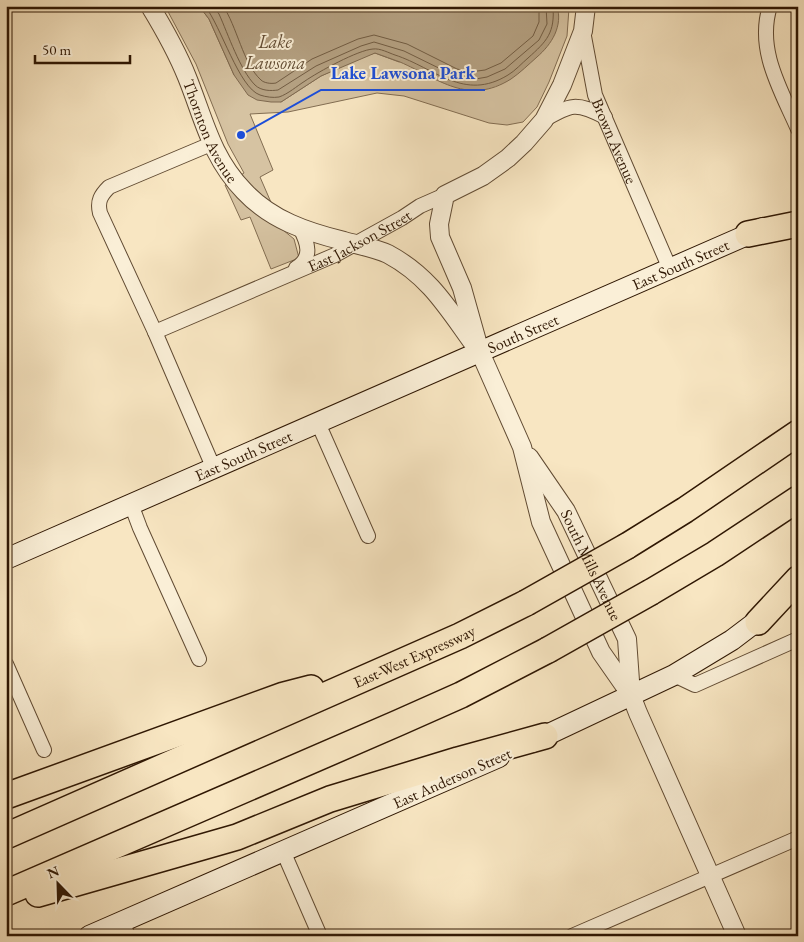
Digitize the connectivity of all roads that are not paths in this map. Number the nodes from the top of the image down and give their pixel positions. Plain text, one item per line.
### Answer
1 (150, 6) edge
2 (586, 6) edge
3 (770, 6) edge
4 (584, 31) junction
5 (605, 117) junction
6 (544, 120) junction
7 (798, 129) edge
8 (211, 144) junction
9 (445, 195) junction
10 (798, 214) edge
11 (798, 224) edge
12 (300, 228) junction
13 (748, 234) junction
14 (354, 244) junction
15 (670, 269) junction
16 (287, 274) junction
17 (564, 315) joint
18 (154, 332) junction
19 (480, 352) junction
20 (318, 423) junction
21 (798, 433) edge
22 (522, 447) junction
23 (214, 468) junction
24 (798, 499) edge
25 (131, 504) junction
26 (368, 536) dead end
27 (6, 559) edge
28 (798, 579) edge
29 (798, 588) edge
30 (758, 622) junction
31 (798, 639) edge
32 (199, 659) dead end
33 (6, 664) edge
34 (388, 668) junction
35 (674, 675) junction
36 (631, 695) junction
37 (545, 736) junction
38 (44, 750) dead end
39 (6, 796) edge
40 (6, 836) edge
41 (798, 838) edge
42 (284, 851) junction
43 (710, 876) junction
44 (6, 893) edge
45 (6, 902) edge
46 (125, 928) edge
47 (88, 936) edge
48 (320, 936) edge
49 (572, 936) edge
50 (737, 936) edge

1 - 8 street, Thornton Avenue
2 - 4 street, Brown Avenue
3 - 7 street
4 - 5 street, Brown Avenue
4 - 6 street, East Jackson Street
5 - 6 street, East Jackson Street
5 - 15 street, Brown Avenue
6 - 9 street, East Jackson Street
8 - 12 street, Thornton Avenue
8 - 18 street
9 - 14 street, East Jackson Street
9 - 19 street, South Mills Avenue
10 - 13 main road, East South Street
11 - 13 highway
12 - 14 street, Thornton Avenue
12 - 16 street
13 - 15 main road, East South Street
14 - 16 street, East Jackson Street
14 - 19 street, Thornton Avenue
15 - 17 main road, East South Street
16 - 18 street, East Jackson Street
17 - 19 main road, South Street
18 - 23 street
19 - 20 main road, East South Street
19 - 22 street, South Mills Avenue
20 - 23 main road, East South Street
20 - 26 street
21 - 34 highway, East-West Expressway, bridge
22 - 36 street, South Mills Avenue
22 - 36 street, South Mills Avenue
23 - 25 main road, East South Street
24 - 44 highway, bridge
25 - 27 main road, East South Street
25 - 32 street
28 - 30 highway
29 - 30 main road, East Anderson Street
30 - 35 main road, East Anderson Street
31 - 35 street
33 - 38 street
34 - 39 highway
34 - 40 highway, East-West Expressway
35 - 36 main road, East Anderson Street
36 - 37 main road, East Anderson Street
36 - 43 street, South Mills Avenue
37 - 42 main road, East Anderson Street
37 - 45 highway
41 - 43 street
42 - 46 main road, East Anderson Street
42 - 48 street
43 - 49 street
43 - 50 street, South Mills Avenue
46 - 47 main road, East Anderson Street

